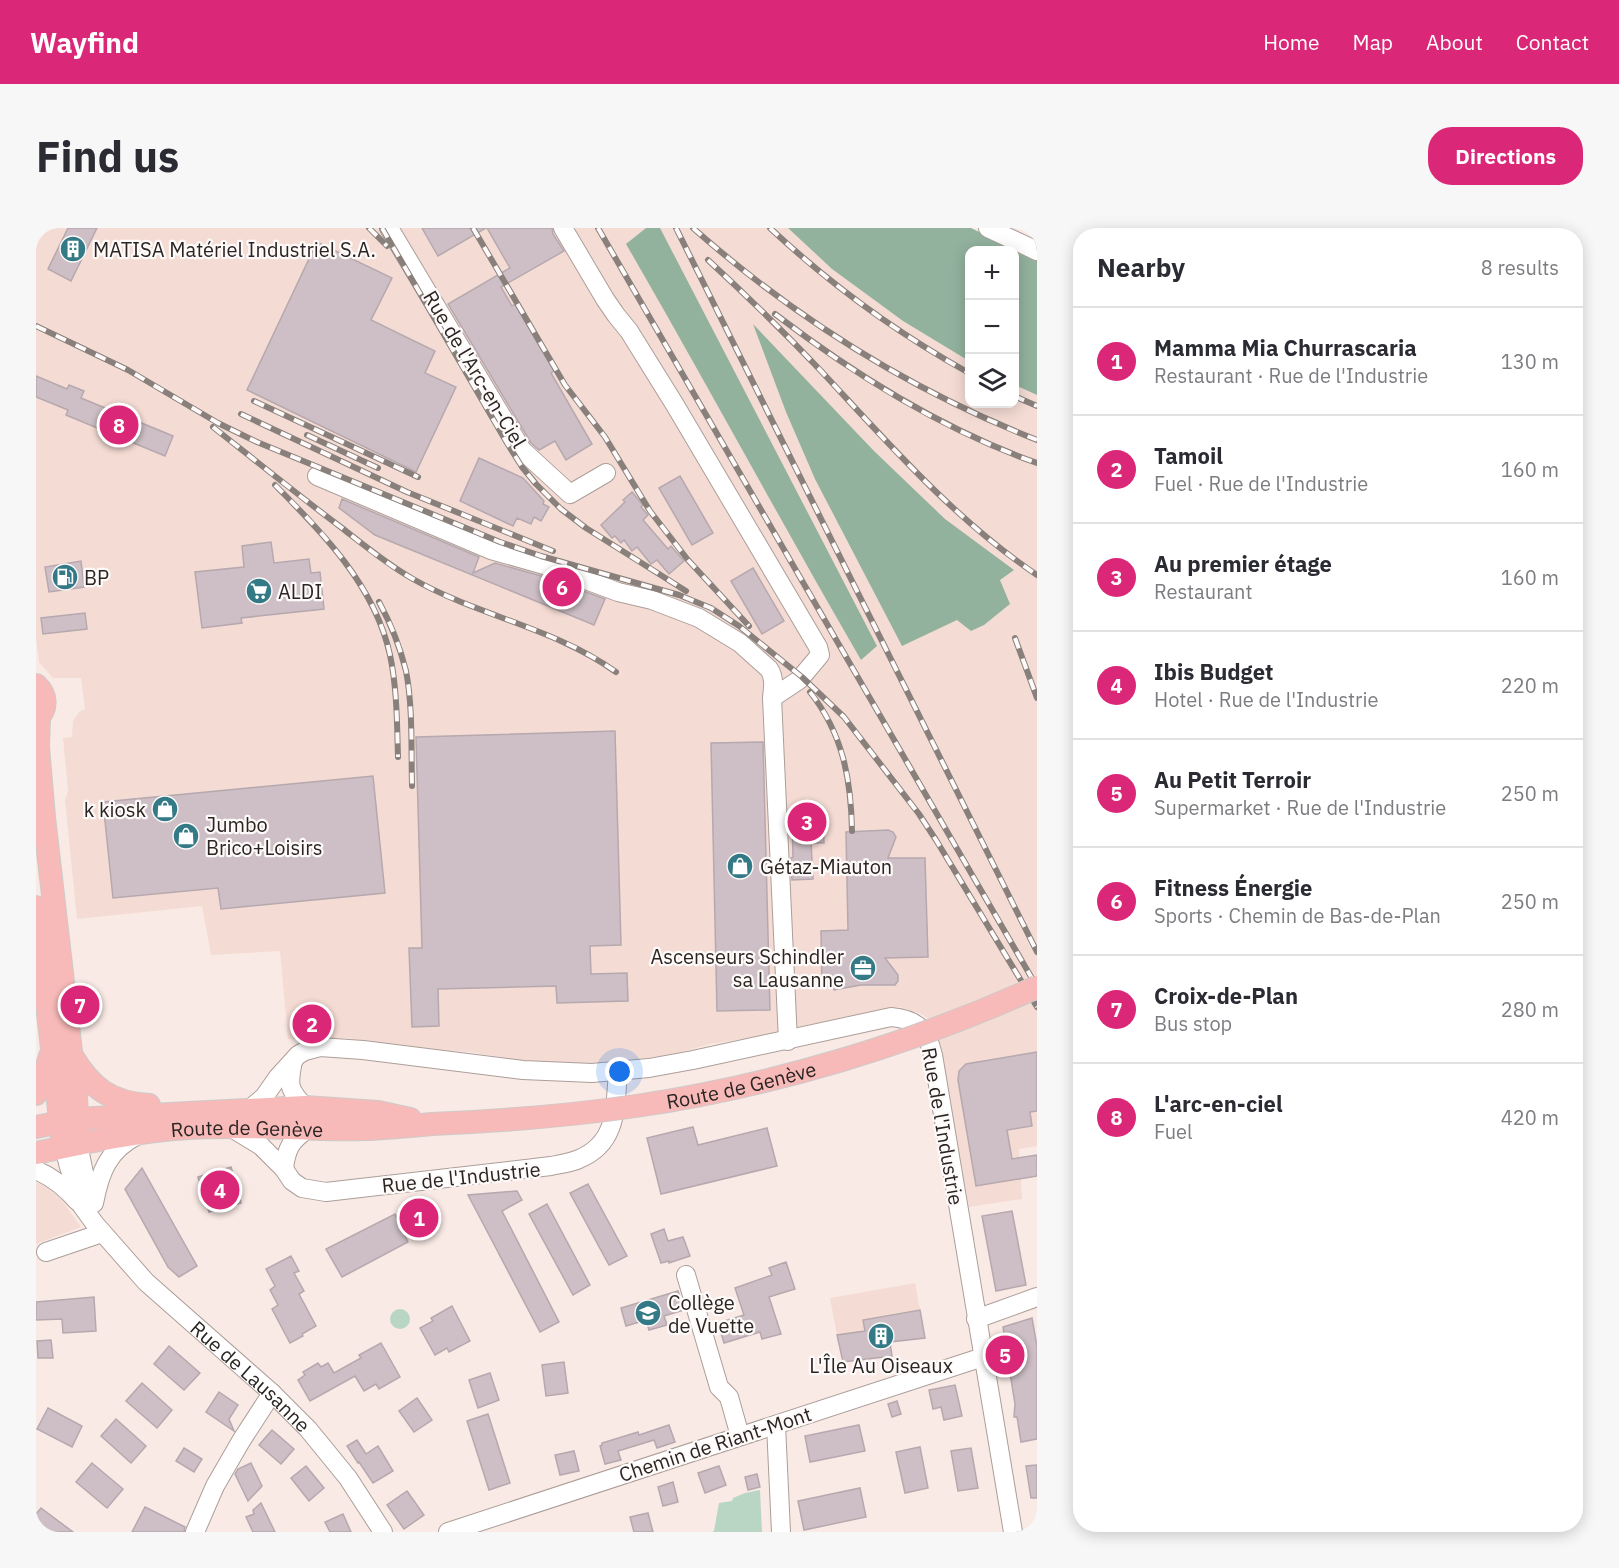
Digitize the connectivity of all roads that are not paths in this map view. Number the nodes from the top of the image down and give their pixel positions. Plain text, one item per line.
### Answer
1 (389, 228) edge
2 (563, 228) edge
3 (988, 228) edge
4 (1037, 251) edge
5 (606, 473) dead end
6 (317, 476) dead end
7 (36, 685) edge
8 (772, 698) junction
9 (37, 719) edge
10 (36, 908) edge
11 (1037, 987) edge
12 (788, 1041) junction
13 (61, 1052) junction
14 (293, 1061) junction
15 (618, 1071) junction
16 (36, 1094) edge
17 (233, 1116) junction
18 (306, 1118) junction
19 (68, 1121) junction
20 (36, 1126) edge
21 (148, 1132) junction
22 (71, 1146) junction
23 (36, 1153) edge
24 (284, 1169) junction
25 (36, 1170) edge
26 (88, 1205) junction
27 (102, 1233) junction
28 (46, 1252) dead end
29 (686, 1275) dead end
30 (1037, 1297) edge
31 (976, 1319) junction
32 (983, 1357) junction
33 (272, 1393) junction
34 (776, 1425) junction
35 (740, 1436) junction
36 (195, 1532) edge
37 (383, 1532) edge
38 (448, 1532) edge
39 (781, 1532) edge
40 (1013, 1532) edge

1 - 5 street, Rue de l'Arc-en-Ciel
2 - 8 street
3 - 4 street
6 - 8 street
7 - 9 main road
8 - 12 street
9 - 13 main road
10 - 13 main road
11 - 18 main road, Route de Genève, bridge
12 - 15 street, Rue de l'Industrie
12 - 31 street, Rue de l'Industrie
13 - 16 main road
13 - 17 main road
13 - 19 main road, Rue de Lausanne
14 - 15 street, Rue de l'Industrie
14 - 17 street, Rue de l'Industrie
14 - 18 street
15 - 24 street, Rue de l'Industrie
17 - 18 main road, Route de Genève
17 - 19 main road, Route de Genève
17 - 21 main road, Route de Genève
17 - 24 street, Rue de l'Industrie
18 - 24 street
19 - 20 main road, Route de Genève
19 - 22 main road, Rue de Lausanne
21 - 22 main road, Route de Genève
21 - 26 street
22 - 23 main road, Route de Genève
22 - 26 street, Rue de Lausanne
25 - 26 street
26 - 27 street, Rue de Lausanne
27 - 28 street
27 - 33 street, Rue de Lausanne
29 - 35 street
30 - 31 street
31 - 32 street, Rue de l'Industrie
32 - 34 street, Chemin de Riant-Mont
32 - 40 street, Rue de l'Industrie
33 - 36 street
33 - 37 street, Rue de Lausanne
34 - 35 street, Chemin de Riant-Mont
34 - 39 street
35 - 38 street, Chemin de Riant-Mont

